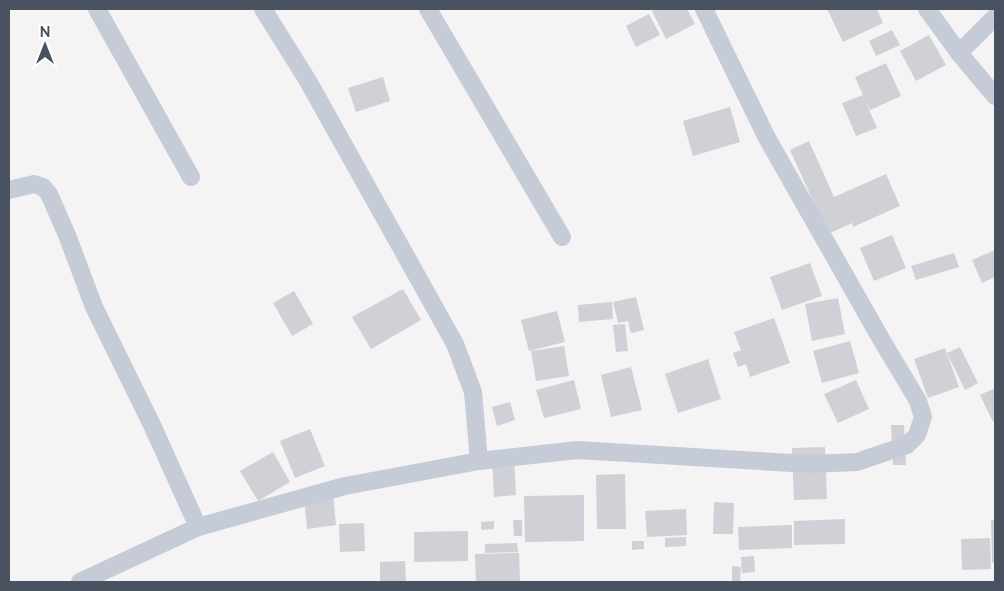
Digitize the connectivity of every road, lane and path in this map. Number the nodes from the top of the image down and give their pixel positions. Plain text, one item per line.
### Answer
1 (97, 9) edge
2 (263, 9) edge
3 (428, 9) edge
4 (704, 9) edge
5 (927, 9) edge
6 (995, 17) edge
7 (959, 53) junction
8 (995, 96) edge
9 (191, 177) dead end
10 (9, 190) edge
11 (562, 237) dead end
12 (479, 461) junction
13 (198, 527) junction
14 (80, 582) edge

1 - 9 street
2 - 12 street
3 - 11 street
4 - 12 street
5 - 7 street
6 - 7 street
7 - 8 street
10 - 13 street
12 - 13 street
13 - 14 street

